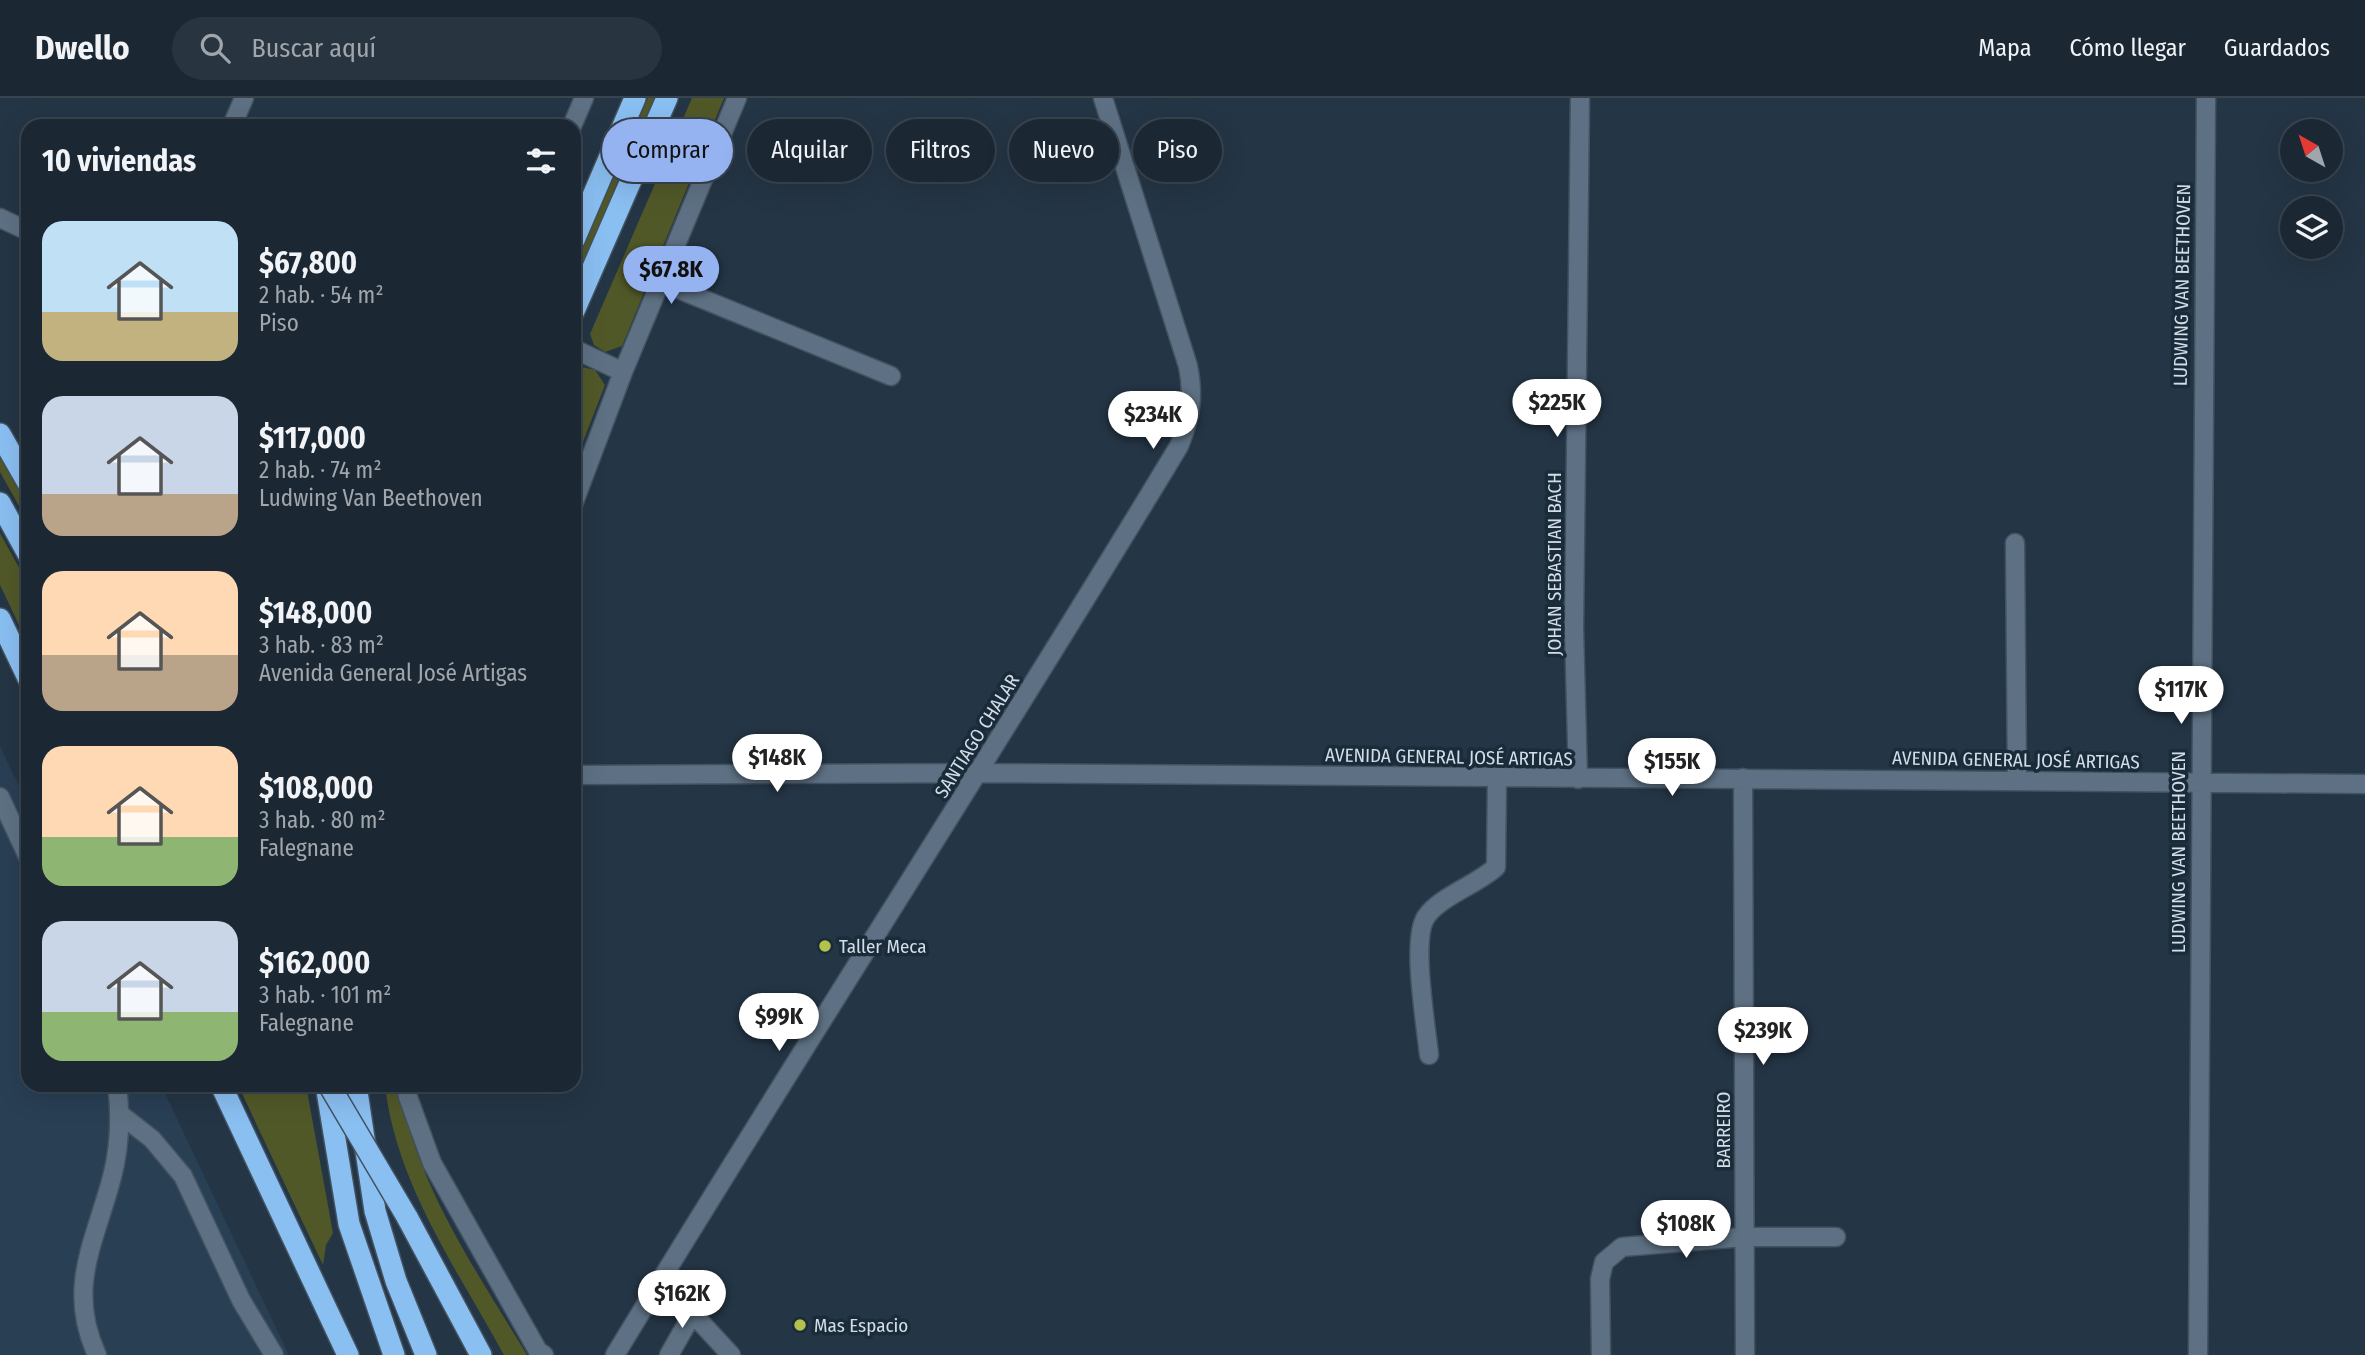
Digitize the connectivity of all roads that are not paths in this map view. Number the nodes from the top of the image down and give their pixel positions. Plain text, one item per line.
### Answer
1 (244, 98) edge
2 (584, 98) edge
3 (635, 98) edge
4 (667, 98) edge
5 (737, 98) edge
6 (1103, 98) edge
7 (1580, 98) edge
8 (2206, 98) edge
9 (235, 119) edge
10 (575, 119) edge
11 (0, 218) edge
12 (581, 224) edge
13 (21, 227) edge
14 (661, 282) junction
15 (581, 295) edge
16 (581, 352) edge
17 (623, 372) junction
18 (891, 376) dead end
19 (0, 434) edge
20 (21, 471) edge
21 (581, 483) edge
22 (0, 503) edge
23 (21, 541) edge
24 (2015, 543) dead end
25 (0, 619) edge
26 (21, 663) edge
27 (980, 773) junction
28 (581, 775) edge
29 (1743, 778) junction
30 (1497, 779) junction
31 (1578, 779) junction
32 (2017, 780) junction
33 (2365, 784) edge
34 (2199, 785) junction
35 (0, 797) edge
36 (21, 842) edge
37 (1429, 1055) dead end
38 (118, 1092) edge
39 (223, 1092) edge
40 (329, 1092) edge
41 (332, 1092) edge
42 (357, 1092) edge
43 (407, 1092) edge
44 (120, 1114) junction
45 (1744, 1237) junction
46 (1836, 1237) dead end
47 (661, 1279) junction
48 (693, 1313) junction
49 (97, 1355) edge
50 (274, 1355) edge
51 (348, 1355) edge
52 (394, 1355) edge
53 (426, 1355) edge
54 (481, 1355) edge
55 (544, 1355) edge
56 (615, 1355) edge
57 (669, 1355) edge
58 (731, 1355) edge
59 (1601, 1355) edge
60 (1745, 1355) edge
61 (2198, 1355) edge

1 - 9 street
2 - 10 street
3 - 12 highway
4 - 15 highway
5 - 14 street
6 - 27 street, SANTIAGO CHALAR
7 - 31 street, JOHAN SEBASTIAN BACH
8 - 34 street, LUDWING VAN BEETHOVEN
11 - 13 street
14 - 17 street
14 - 18 street
16 - 17 street
17 - 21 street
19 - 20 highway
22 - 23 highway
24 - 32 street
25 - 26 highway
27 - 28 street, AVENIDA GENERAL JOSÉ ARTIGAS
27 - 30 street, AVENIDA GENERAL JOSÉ ARTIGAS
27 - 47 street, SANTIAGO CHALAR
29 - 31 street, AVENIDA GENERAL JOSÉ ARTIGAS
29 - 32 street, AVENIDA GENERAL JOSÉ ARTIGAS
29 - 45 street, BARREIRO
30 - 31 street, AVENIDA GENERAL JOSÉ ARTIGAS
30 - 37 street
32 - 34 street, AVENIDA GENERAL JOSÉ ARTIGAS
33 - 34 street, AVENIDA GENERAL JOSÉ ARTIGAS
34 - 61 street, LUDWING VAN BEETHOVEN
35 - 36 street
38 - 44 street
39 - 51 highway
40 - 52 highway
41 - 54 highway, bridge
42 - 53 highway
43 - 55 street
44 - 49 street
44 - 50 street
45 - 46 street
45 - 59 street
45 - 60 street, BARREIRO
47 - 48 street
47 - 56 street, SANTIAGO CHALAR
48 - 57 street
48 - 58 street

